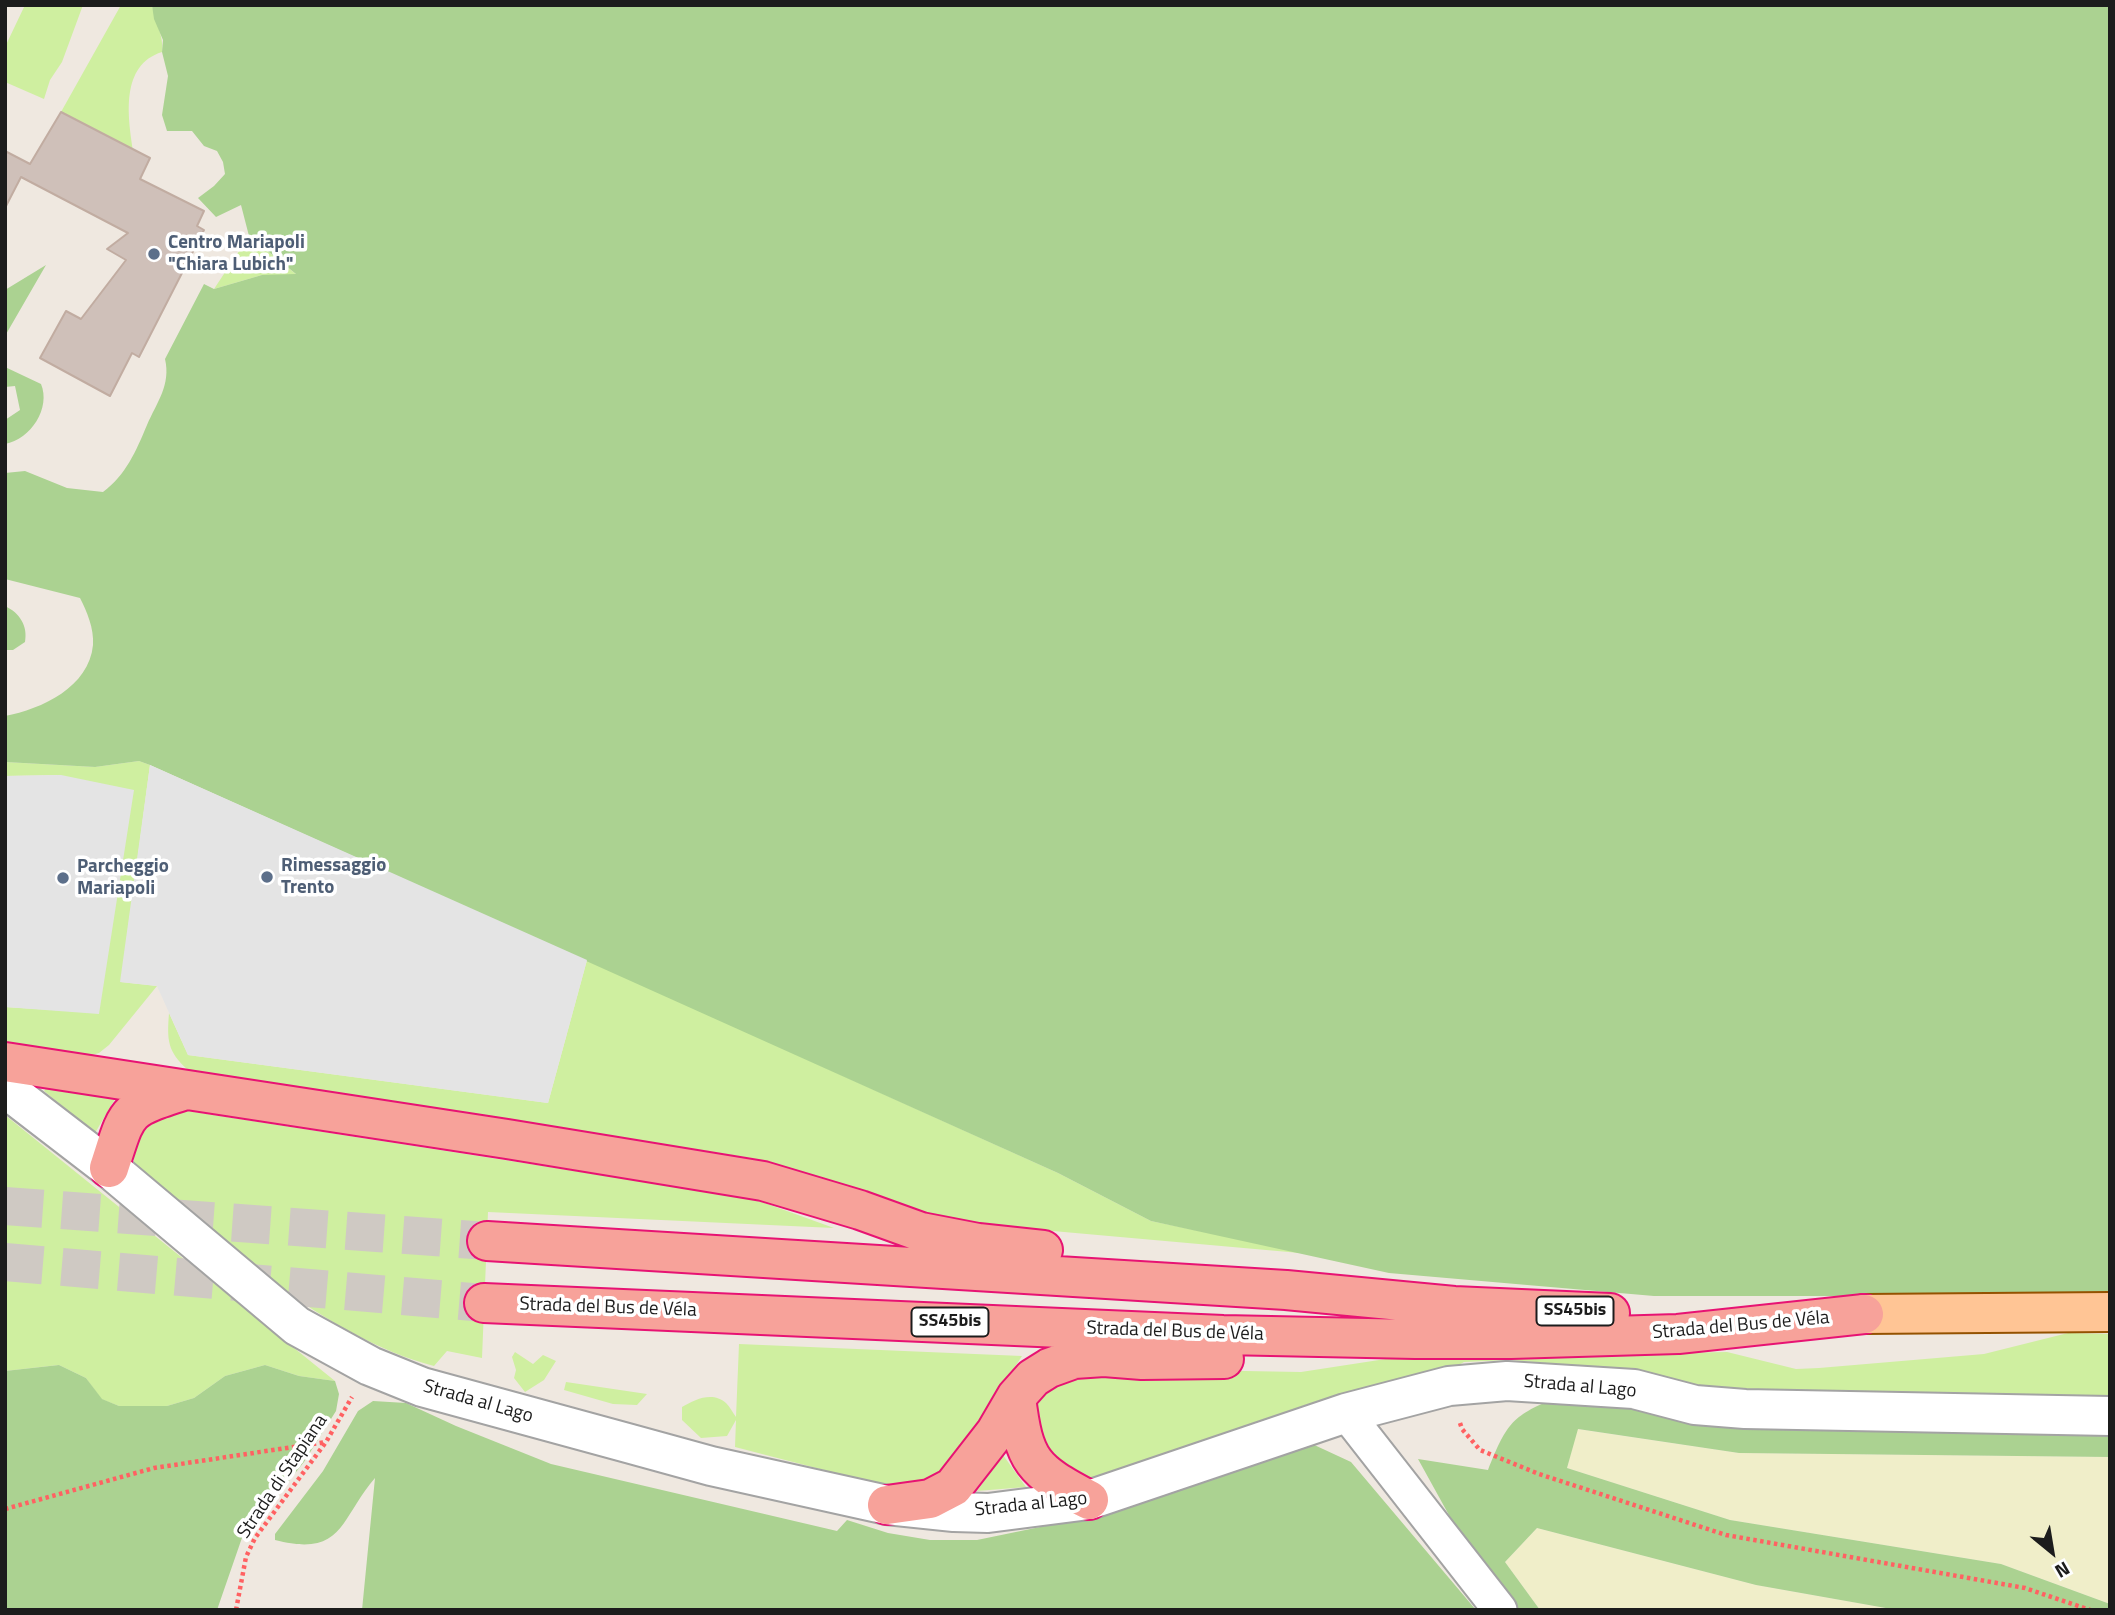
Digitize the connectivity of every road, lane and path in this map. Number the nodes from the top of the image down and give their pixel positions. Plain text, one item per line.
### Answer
1 (5, 1062) edge
2 (5, 1088) edge
3 (185, 1091) junction
4 (109, 1168) junction
5 (486, 1241) tunnel mouth
6 (1286, 1290) junction
7 (484, 1303) tunnel mouth
8 (2110, 1312) edge
9 (1864, 1314) junction
10 (1415, 1339) junction
11 (370, 1366) junction
12 (1448, 1386) junction
13 (1016, 1397) junction
14 (1346, 1413) junction
15 (2110, 1416) edge
16 (326, 1441) junction
17 (1089, 1500) junction
18 (887, 1506) junction
19 (5, 1509) edge
20 (236, 1610) edge
21 (1500, 1610) edge
22 (2090, 1610) edge

1 - 3 highway
2 - 4 street, Strada al Lago
3 - 4 highway
3 - 6 highway
4 - 11 street, Strada al Lago
5 - 6 highway, Strada del Bus de Véla / SS45bis
6 - 9 highway, Strada del Bus de Véla / SS45bis
7 - 10 highway, Strada del Bus de Véla / SS45bis
8 - 9 main road, Strada del Bus de Véla / SS45bis
9 - 10 highway, Strada del Bus de Véla / SS45bis
10 - 13 highway
11 - 16 path, Strada di Stapiana
11 - 18 street, Strada al Lago
12 - 14 street, Strada al Lago
12 - 15 street, Strada al Lago
12 - 22 path
13 - 17 highway
13 - 18 highway
14 - 17 street, Strada al Lago
14 - 21 street
16 - 19 path
16 - 20 path, Strada di Stapiana
17 - 18 street, Strada al Lago

